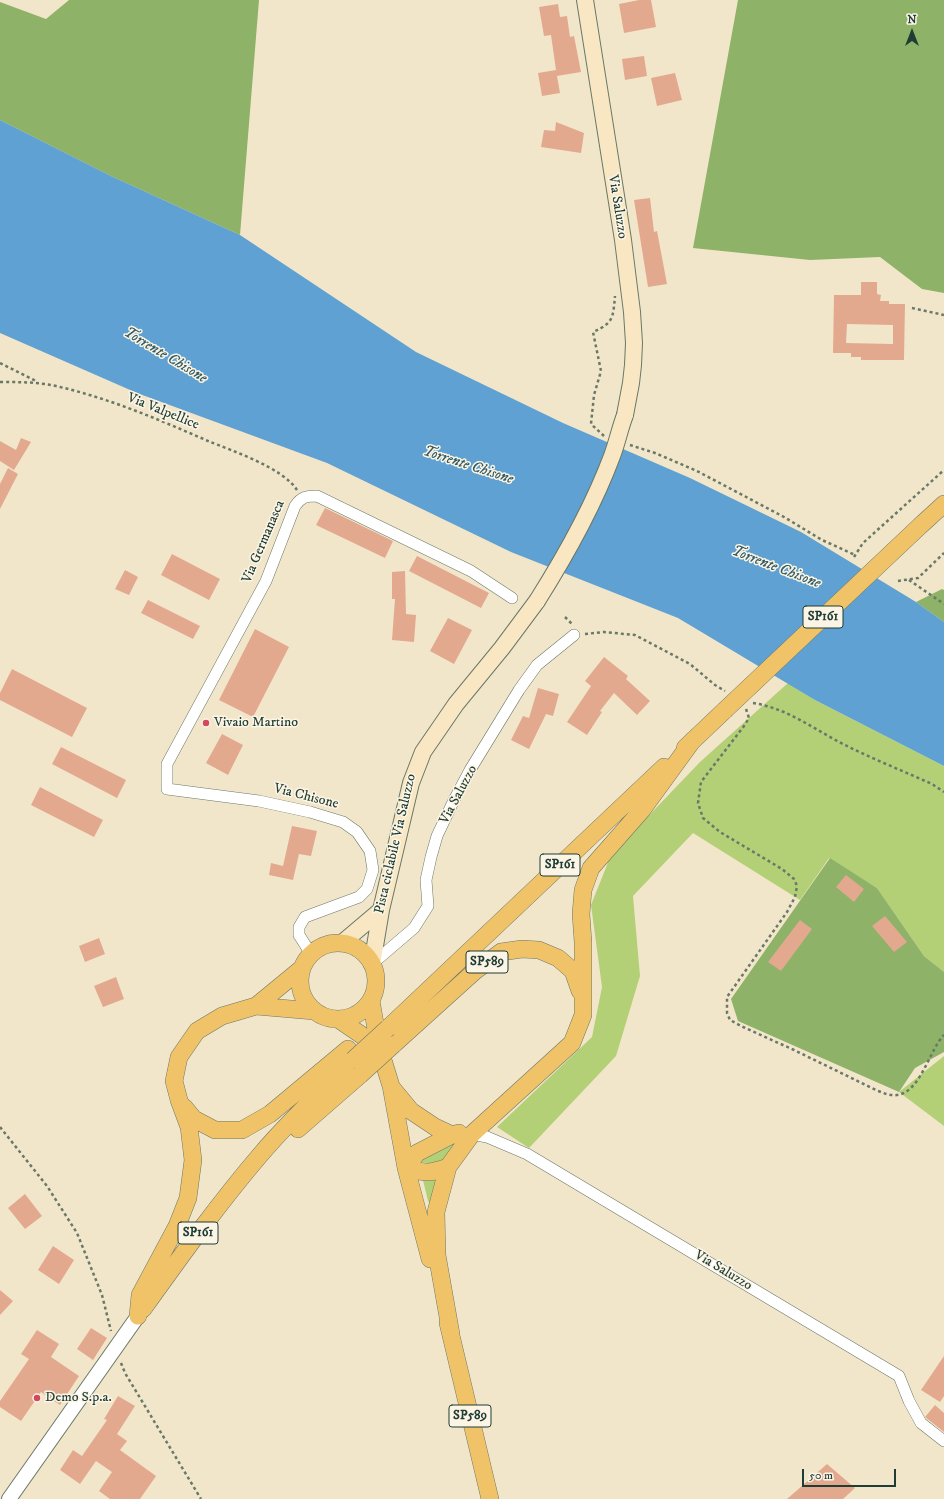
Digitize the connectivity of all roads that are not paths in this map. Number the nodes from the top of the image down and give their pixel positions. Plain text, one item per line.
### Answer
1 (585, 0) edge
2 (944, 504) edge
3 (512, 598) dead end
4 (574, 635) road end
5 (693, 740) junction
6 (167, 789) joint
7 (382, 910) junction
8 (342, 943) junction
9 (310, 954) junction
10 (372, 964) junction
11 (301, 970) junction
12 (371, 1000) junction
13 (584, 1000) junction
14 (256, 1006) junction
15 (314, 1010) junction
16 (338, 1019) junction
17 (386, 1046) junction
18 (354, 1061) junction
19 (391, 1086) junction
20 (179, 1100) junction
21 (472, 1134) junction
22 (452, 1135) junction
23 (448, 1167) junction
24 (406, 1168) junction
25 (138, 1316) junction
26 (451, 1334) junction
27 (944, 1441) edge
28 (9, 1499) edge
29 (490, 1499) edge

1 - 7 main road, Via Saluzzo, bridge
2 - 5 main road, SP161, bridge
3 - 6 street, Via Germanasca
4 - 10 street, Via Saluzzo
5 - 13 main road, SP589
5 - 18 main road, SP161, bridge
6 - 9 street, Via Chisone
7 - 8 main road
7 - 10 main road, Via Saluzzo
8 - 9 main road
8 - 10 main road, SP589
9 - 11 main road, SP589
10 - 12 main road, SP589
11 - 14 main road, SP589
11 - 15 main road, SP589
12 - 16 main road
12 - 17 main road, SP589
13 - 17 main road, SP589
13 - 21 main road, SP589
14 - 15 main road, SP589
14 - 20 main road, SP589
15 - 16 main road, SP589
16 - 17 main road, SP589
17 - 18 main road, SP589, bridge
17 - 19 main road, SP589
18 - 20 main road, SP589
18 - 25 main road, SP161
19 - 22 main road
19 - 24 main road, SP589
20 - 25 main road
21 - 22 main road
21 - 23 main road, SP589
21 - 27 street, Via Saluzzo
22 - 24 main road
23 - 24 main road
23 - 26 main road, SP589
24 - 26 main road, SP589
25 - 28 street, SP161
26 - 29 main road, SP589

